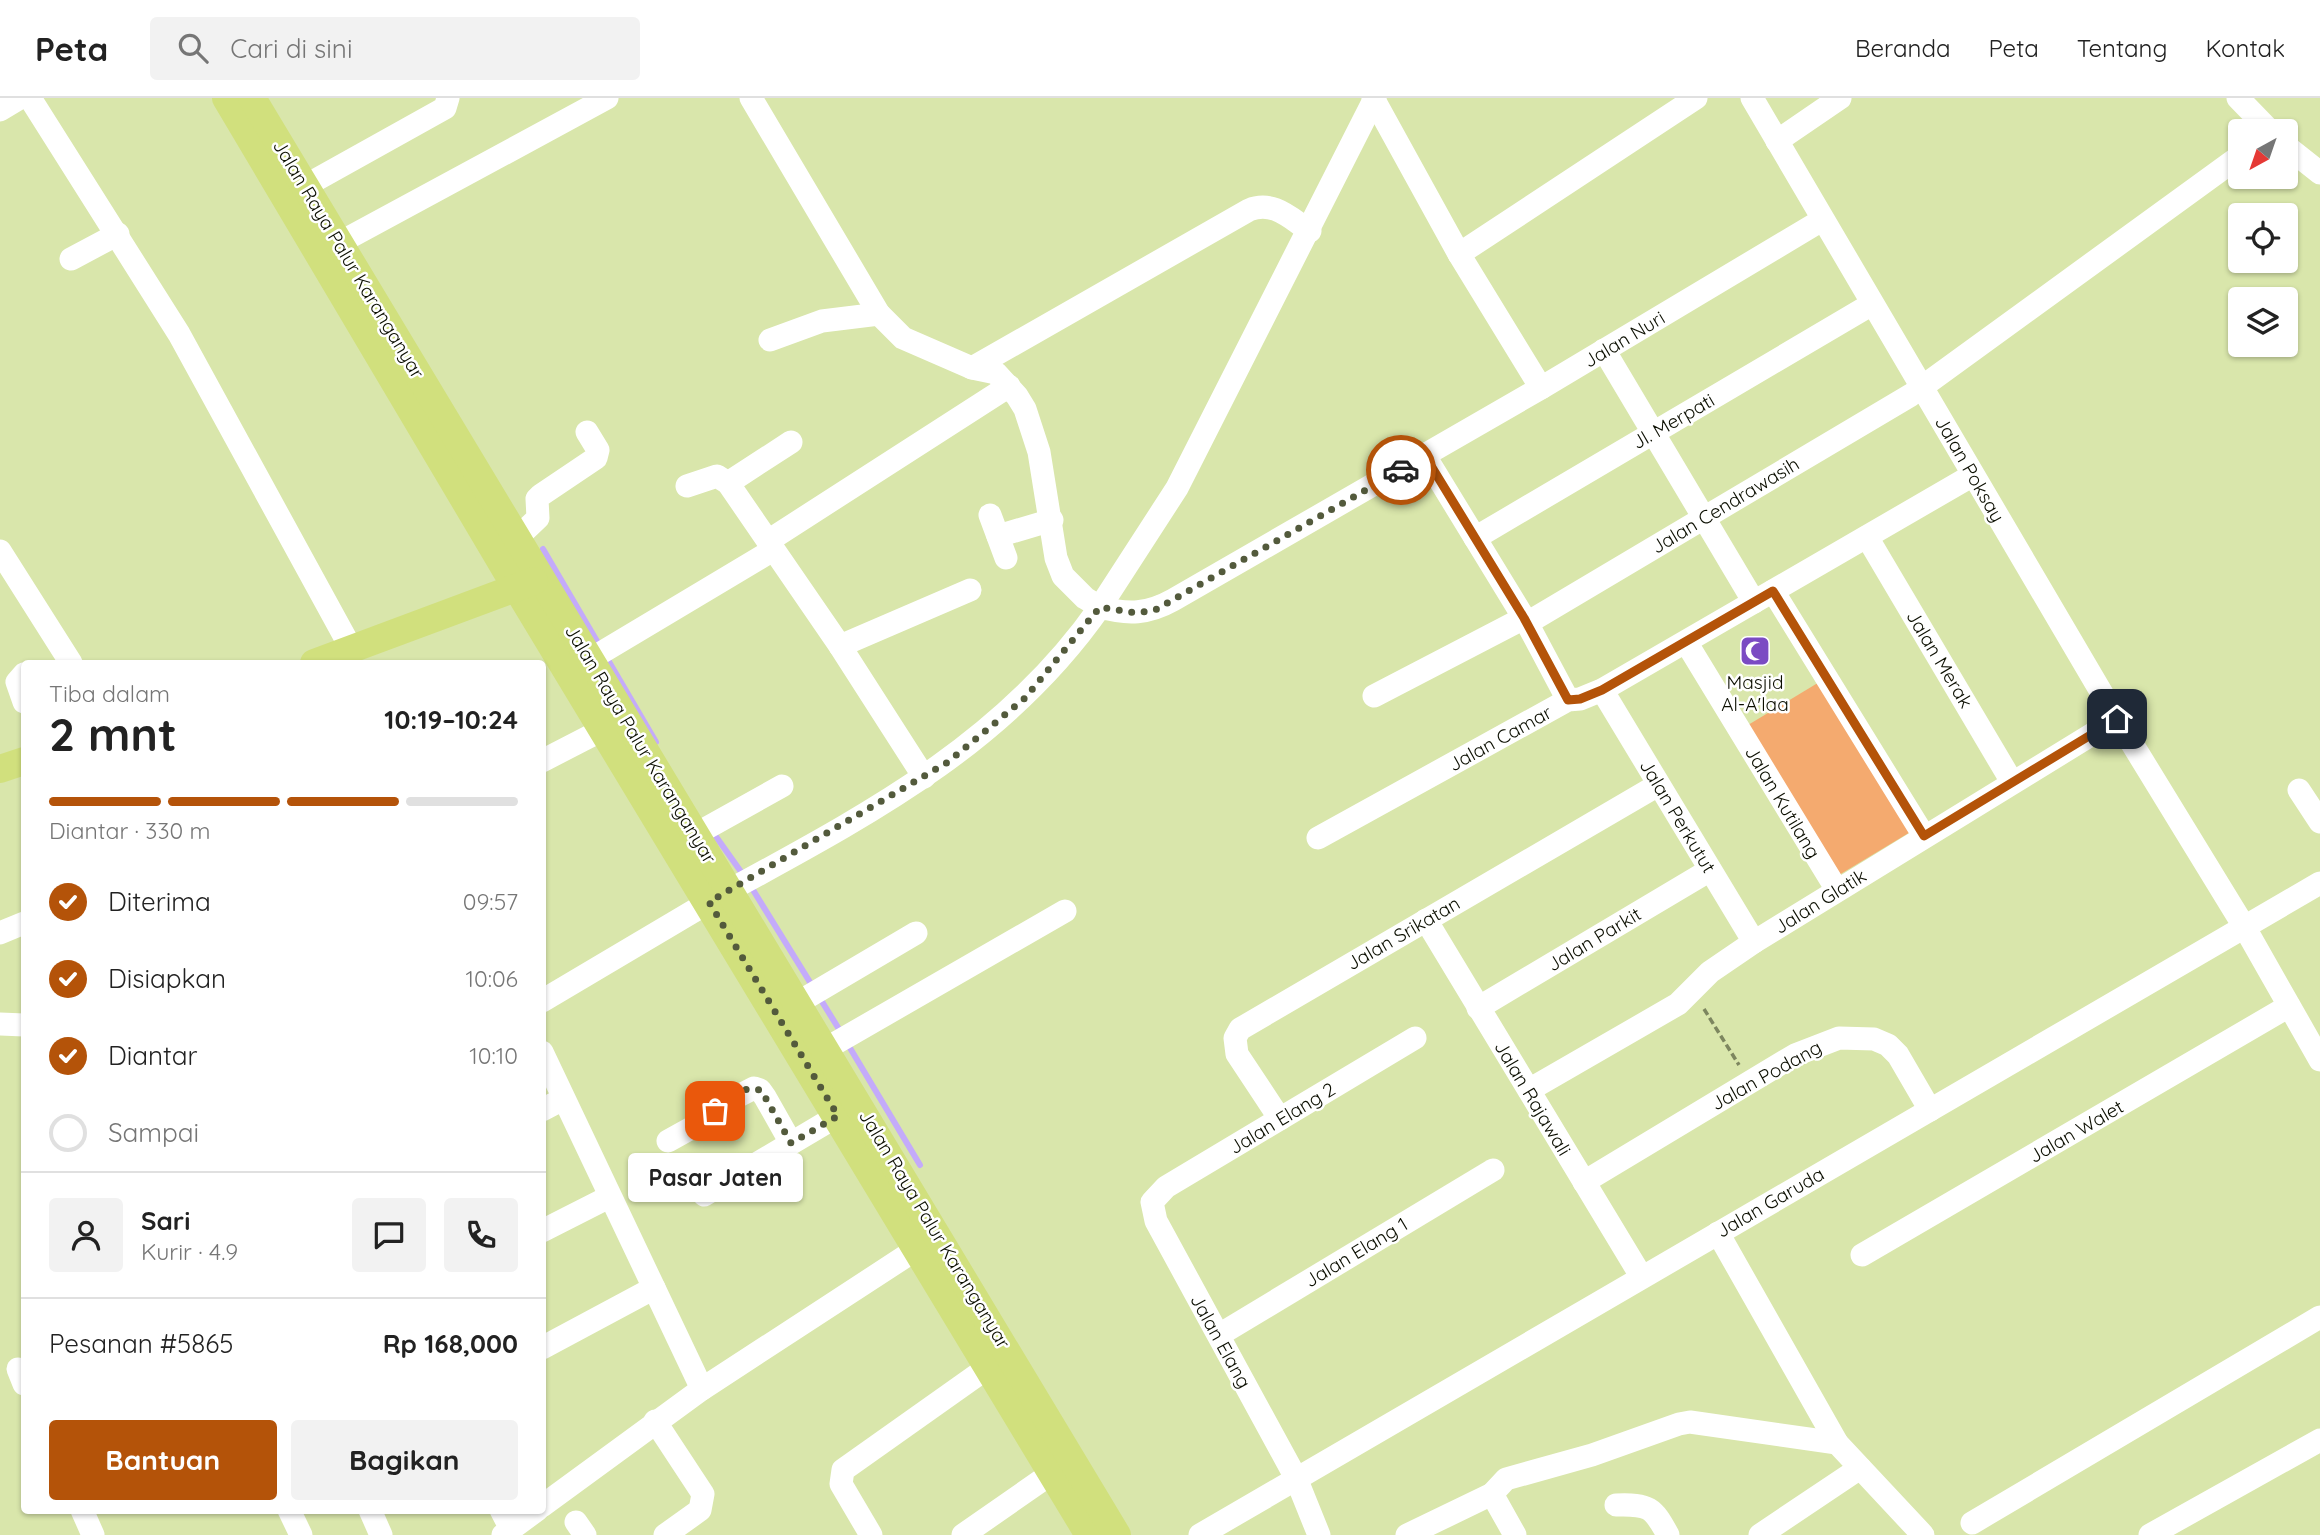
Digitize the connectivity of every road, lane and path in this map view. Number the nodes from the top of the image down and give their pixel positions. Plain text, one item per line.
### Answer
1 (20, 98) edge
2 (30, 98) edge
3 (226, 98) edge
4 (252, 98) edge
5 (447, 98) edge
6 (607, 98) edge
7 (751, 98) edge
8 (1696, 98) edge
9 (1752, 98) edge
10 (1840, 98) edge
11 (2238, 98) edge
12 (1374, 99) edge
13 (0, 110) edge
14 (2258, 119) edge
15 (1777, 141) junction
16 (2298, 156) edge
17 (2228, 165) edge
18 (2320, 173) edge
19 (319, 178) junction
20 (1822, 220) junction
21 (1310, 231) junction
22 (118, 233) junction
23 (345, 240) junction
24 (1459, 254) junction
25 (71, 259) dead end
26 (1872, 304) junction
27 (878, 314) junction
28 (770, 340) dead end
29 (1604, 350) junction
30 (972, 368) junction
31 (1009, 386) junction
32 (1922, 386) junction
33 (1541, 388) junction
34 (587, 432) dead end
35 (1655, 432) junction
36 (791, 442) dead end
37 (1425, 456) junction
38 (1973, 475) junction
39 (728, 482) junction
40 (687, 486) dead end
41 (990, 515) dead end
42 (1704, 517) junction
43 (1052, 520) junction
44 (998, 536) junction
45 (1867, 537) junction
46 (517, 538) junction
47 (1475, 538) junction
48 (771, 545) junction
49 (0, 551) edge
50 (1006, 558) dead end
51 (528, 583) junction
52 (970, 590) dead end
53 (1763, 597) junction
54 (1100, 607) junction
55 (1525, 620) junction
56 (1686, 642) junction
57 (840, 646) junction
58 (600, 654) junction
59 (347, 655) edge
60 (60, 660) edge
61 (326, 660) edge
62 (21, 677) edge
63 (1602, 690) junction
64 (21, 694) edge
65 (1374, 696) dead end
66 (1568, 700) junction
67 (2117, 719) junction
68 (604, 729) junction
69 (546, 759) edge
70 (21, 762) edge
71 (0, 769) edge
72 (924, 777) junction
73 (2012, 782) junction
74 (1658, 785) junction
75 (782, 786) dead end
76 (2299, 790) dead end
77 (2320, 822) edge
78 (696, 834) junction
79 (1924, 836) junction
80 (1318, 838) dead end
81 (1710, 870) junction
82 (2320, 883) edge
83 (733, 888) junction
84 (1837, 890) junction
85 (1065, 911) dead end
86 (1426, 920) junction
87 (21, 924) edge
88 (2245, 928) junction
89 (0, 933) edge
90 (916, 933) dead end
91 (1754, 942) junction
92 (1693, 992) junction
93 (810, 995) junction
94 (546, 999) edge
95 (2289, 1006) junction
96 (1478, 1008) junction
97 (0, 1024) edge
98 (21, 1025) edge
99 (1415, 1038) dead end
100 (839, 1040) junction
101 (2320, 1060) edge
102 (546, 1061) edge
103 (1749, 1081) junction
104 (1529, 1090) junction
105 (564, 1100) junction
106 (546, 1108) edge
107 (848, 1109) junction
108 (1930, 1110) junction
109 (1280, 1119) junction
110 (668, 1141) dead end
111 (791, 1143) junction
112 (1493, 1170) dead end
113 (1584, 1182) junction
114 (705, 1195) dead end
115 (608, 1197) junction
116 (1152, 1202) joint
117 (546, 1229) edge
118 (1718, 1233) junction
119 (927, 1243) junction
120 (1862, 1255) dead end
121 (1641, 1276) junction
122 (654, 1287) junction
123 (2320, 1317) edge
124 (1219, 1335) junction
125 (546, 1346) edge
126 (988, 1368) junction
127 (702, 1388) junction
128 (655, 1421) junction
129 (2320, 1440) edge
130 (1837, 1443) junction
131 (1860, 1468) junction
132 (1052, 1473) junction
133 (1296, 1478) junction
134 (1492, 1494) junction
135 (546, 1503) edge
136 (1616, 1505) dead end
137 (84, 1514) edge
138 (291, 1514) edge
139 (372, 1514) edge
140 (528, 1514) edge
141 (1972, 1523) dead end
142 (505, 1525) edge
143 (677, 1532) edge
144 (93, 1535) edge
145 (301, 1535) edge
146 (382, 1535) edge
147 (871, 1535) edge
148 (963, 1535) edge
149 (1090, 1535) edge
150 (1117, 1535) edge
151 (1199, 1535) edge
152 (1319, 1535) edge
153 (1407, 1535) edge
154 (1515, 1535) edge
155 (1668, 1535) edge
156 (1760, 1535) edge
157 (1923, 1535) edge
158 (2150, 1535) edge

1 - 13 street
2 - 22 street
3 - 23 main road, Jalan Raya Palur Karanganyar
4 - 19 main road, Jalan Raya Palur Karanganyar
5 - 19 street
6 - 23 street
7 - 27 street
8 - 24 street
9 - 15 street, Jalan Poksay
10 - 15 street
11 - 14 street
12 - 21 street
12 - 24 street
15 - 20 street, Jalan Poksay
16 - 18 street
17 - 32 street, Jalan Cendrawasih
19 - 23 main road, Jalan Raya Palur Karanganyar
20 - 26 street, Jalan Poksay
20 - 29 street, Jalan Nuri
21 - 30 street
21 - 54 street
22 - 25 street
22 - 59 street
23 - 46 main road, Jalan Raya Palur Karanganyar
23 - 51 main road, Jalan Raya Palur Karanganyar
24 - 33 street
26 - 32 street, Jalan Poksay
26 - 35 street, Jl. Merpati
27 - 28 street
27 - 30 street
29 - 33 street, Jalan Nuri
29 - 35 street
30 - 31 street
31 - 43 street
31 - 48 street
32 - 38 street, Jalan Poksay
32 - 42 street, Jalan Cendrawasih
33 - 37 street, Jalan Nuri
34 - 46 street
35 - 42 street
35 - 47 street, Jl. Merpati
36 - 39 street
37 - 47 street
37 - 54 street, Jalan Nuri
38 - 45 street, Jalan Camar
38 - 67 street, Jalan Poksay
39 - 40 street
39 - 48 street
41 - 44 street
42 - 53 street
42 - 55 street, Jalan Cendrawasih
43 - 44 street
43 - 54 street
44 - 50 street
45 - 53 street, Jalan Camar
45 - 73 street, Jalan Merak
46 - 51 main road, Jalan Raya Palur Karanganyar
47 - 55 street
48 - 57 street
48 - 58 street
49 - 60 street
51 - 58 main road, Jalan Raya Palur Karanganyar
51 - 59 main road
51 - 68 main road, Jalan Raya Palur Karanganyar
52 - 57 street
53 - 56 street, Jalan Camar
53 - 79 street
54 - 72 street
55 - 65 street, Jalan Cendrawasih
55 - 66 street
56 - 63 street, Jalan Camar
56 - 84 street, Jalan Kutilang
57 - 72 street
58 - 78 main road, Jalan Raya Palur Karanganyar
59 - 61 main road
62 - 64 street
63 - 66 street, Jalan Camar
63 - 74 street, Jalan Perkutut
66 - 80 street, Jalan Camar
67 - 73 street, Jalan Glatik
67 - 88 street, Jalan Poksay
68 - 69 street
68 - 78 main road, Jalan Raya Palur Karanganyar
70 - 71 main road
72 - 83 street
73 - 79 street, Jalan Glatik
74 - 81 street, Jalan Perkutut
74 - 86 street, Jalan Srikatan
75 - 78 street
76 - 77 street
78 - 83 main road, Jalan Raya Palur Karanganyar
79 - 84 street, Jalan Glatik
81 - 91 street, Jalan Perkutut
81 - 96 street, Jalan Parkit
82 - 88 street, Jalan Garuda
83 - 93 main road, Jalan Raya Palur Karanganyar
83 - 94 street
83 - 107 main road, Jalan Raya Palur Karanganyar
84 - 91 street, Jalan Glatik
85 - 100 street
86 - 96 street, Jalan Rajawali
86 - 109 street, Jalan Srikatan
87 - 89 street
88 - 95 street, Jalan Poksay
88 - 108 street, Jalan Garuda
90 - 93 street
91 - 92 street, Jalan Glatik
92 - 103 path
92 - 104 street, Jalan Glatik
93 - 100 main road, Jalan Raya Palur Karanganyar
95 - 101 street, Jalan Poksay
95 - 120 street, Jalan Walet
96 - 104 street, Jalan Rajawali
97 - 98 street
99 - 109 street, Jalan Elang 2
100 - 107 main road, Jalan Raya Palur Karanganyar
102 - 105 street
103 - 108 street, Jalan Podang
103 - 113 street, Jalan Podang
104 - 113 street, Jalan Rajawali
105 - 106 street
105 - 115 street
107 - 111 street
107 - 119 main road, Jalan Raya Palur Karanganyar
108 - 118 street, Jalan Garuda
109 - 116 street, Jalan Elang 2
110 - 111 street
111 - 114 street
112 - 124 street, Jalan Elang 1
113 - 121 street, Jalan Rajawali
115 - 117 street
115 - 122 street
116 - 124 street, Jalan Elang
118 - 121 street, Jalan Garuda
118 - 130 street
119 - 126 main road, Jalan Raya Palur Karanganyar
119 - 127 street
119 - 150 main road, Jalan Raya Palur Karanganyar
121 - 133 street, Jalan Garuda
122 - 125 street
122 - 127 street
123 - 141 street
124 - 133 street, Jalan Elang
126 - 132 main road, Jalan Raya Palur Karanganyar
126 - 147 street
127 - 128 street
128 - 135 street
128 - 143 street
129 - 158 street
130 - 131 street
130 - 134 street
131 - 156 street
131 - 157 street
132 - 148 street
132 - 149 main road, Jalan Raya Palur Karanganyar
133 - 151 street, Jalan Garuda
133 - 152 street, Jalan Elang
134 - 153 street
134 - 154 street
136 - 155 street
137 - 144 street
138 - 145 street
139 - 146 street
140 - 142 street

